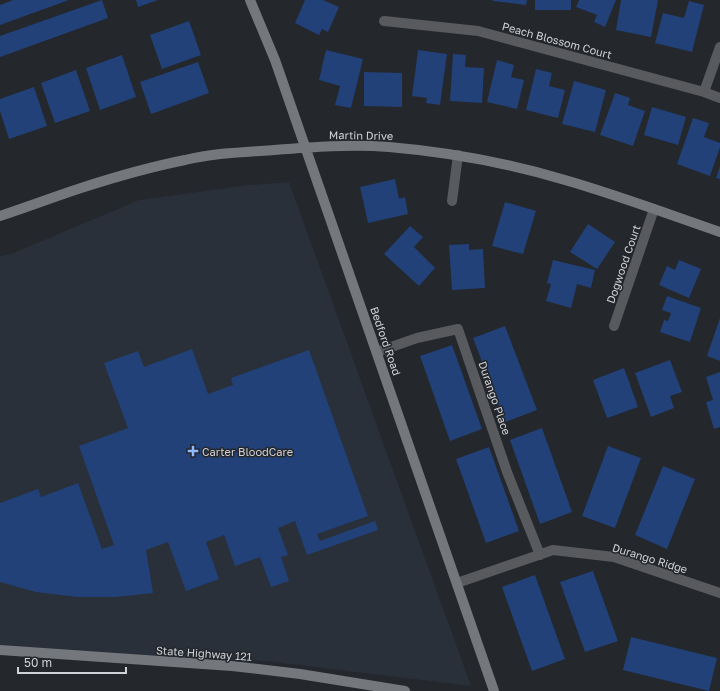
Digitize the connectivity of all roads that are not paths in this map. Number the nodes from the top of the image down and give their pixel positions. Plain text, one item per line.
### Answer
1 (250, 0) edge
2 (384, 21) dead end
3 (720, 48) edge
4 (704, 92) junction
5 (720, 98) edge
6 (305, 147) junction
7 (458, 155) junction
8 (452, 201) dead end
9 (654, 209) junction
10 (0, 216) edge
11 (720, 232) edge
12 (614, 326) dead end
13 (377, 352) junction
14 (540, 555) junction
15 (457, 583) junction
16 (720, 593) edge
17 (0, 650) edge
18 (405, 691) edge
19 (494, 691) edge

1 - 6 main road, Bedford Road
2 - 4 street, Peach Blossom Court
3 - 4 street
4 - 5 street, Peach Blossom Court
6 - 7 main road, Martin Drive
6 - 10 main road, Martin Drive
6 - 13 main road, Bedford Road
7 - 8 street
7 - 9 main road, Martin Drive
9 - 11 main road, Martin Drive
9 - 12 street, Dogwood Court
13 - 14 street, Durango Place
13 - 15 main road, Bedford Road
14 - 15 street, Durango Ridge
14 - 16 street, Durango Ridge
15 - 19 main road, Bedford Road
17 - 18 main road, State Highway 121

